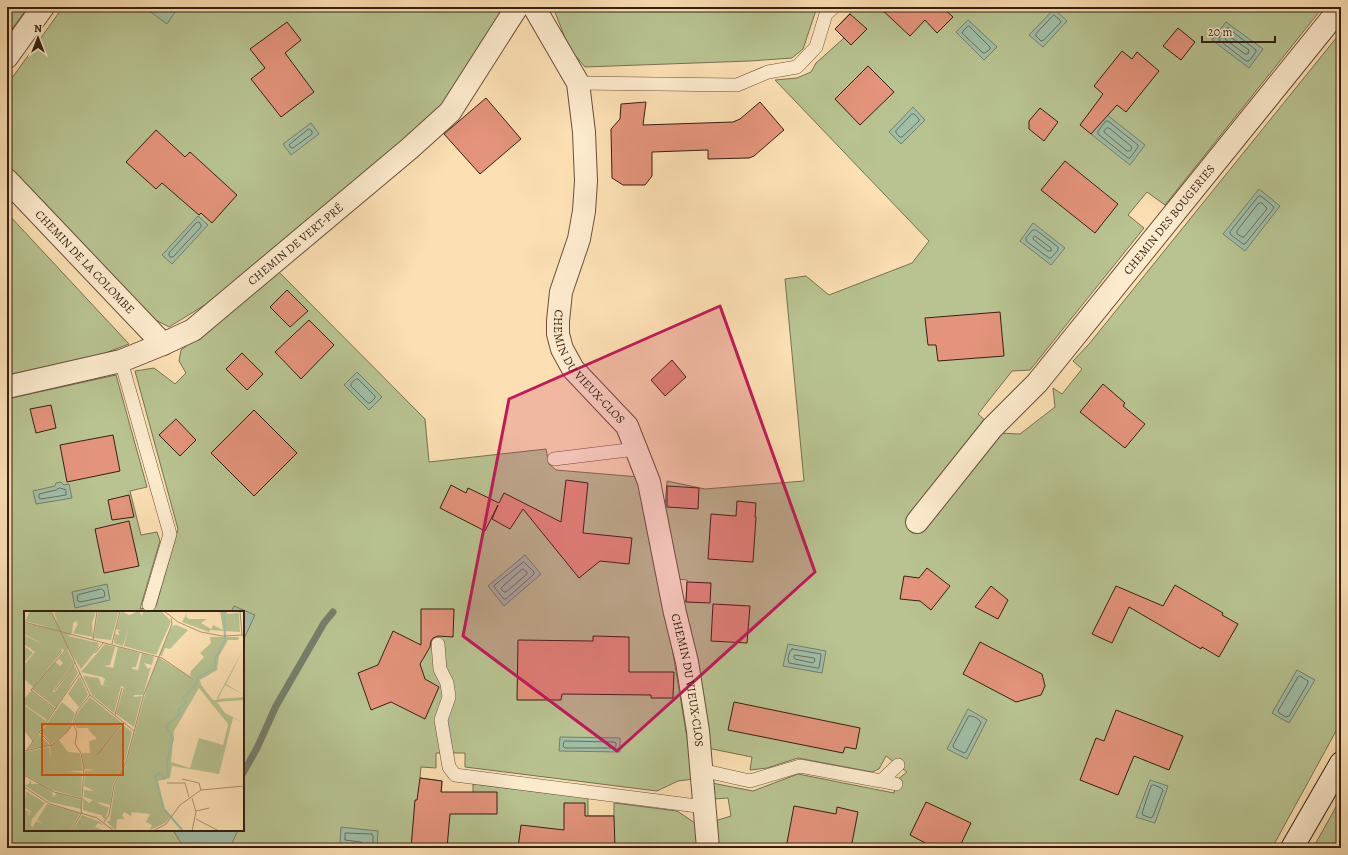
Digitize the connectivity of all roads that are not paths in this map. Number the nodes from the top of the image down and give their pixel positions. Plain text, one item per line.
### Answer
1 (43, 7) edge
2 (517, 7) edge
3 (534, 7) edge
4 (834, 7) edge
5 (1341, 7) edge
6 (7, 57) edge
7 (578, 83) junction
8 (7, 180) edge
9 (163, 344) junction
10 (121, 362) junction
11 (7, 387) edge
12 (636, 449) junction
13 (554, 459) dead end
14 (917, 522) dead end
15 (149, 605) dead end
16 (438, 644) dead end
17 (1341, 763) edge
18 (898, 765) dead end
19 (701, 770) junction
20 (882, 781) junction
21 (896, 784) dead end
22 (705, 807) junction
23 (708, 848) edge
24 (1292, 848) edge

1 - 6 street
2 - 9 street, CHEMIN DE VERT-PRÉ
3 - 7 street, CHEMIN DU VIEUX-CLOS
4 - 7 lane
5 - 14 street, CHEMIN DES BOUGERIES
7 - 12 street, CHEMIN DU VIEUX-CLOS
8 - 9 street, CHEMIN DE LA COLOMBE
9 - 10 street, CHEMIN DE VERT-PRÉ
10 - 11 street, CHEMIN DE VERT-PRÉ
10 - 15 lane
12 - 13 lane
12 - 19 street, CHEMIN DU VIEUX-CLOS
16 - 22 lane
17 - 24 street
18 - 20 lane
19 - 20 lane
19 - 22 street, CHEMIN DU VIEUX-CLOS
20 - 21 lane
22 - 23 street, CHEMIN DU VIEUX-CLOS

